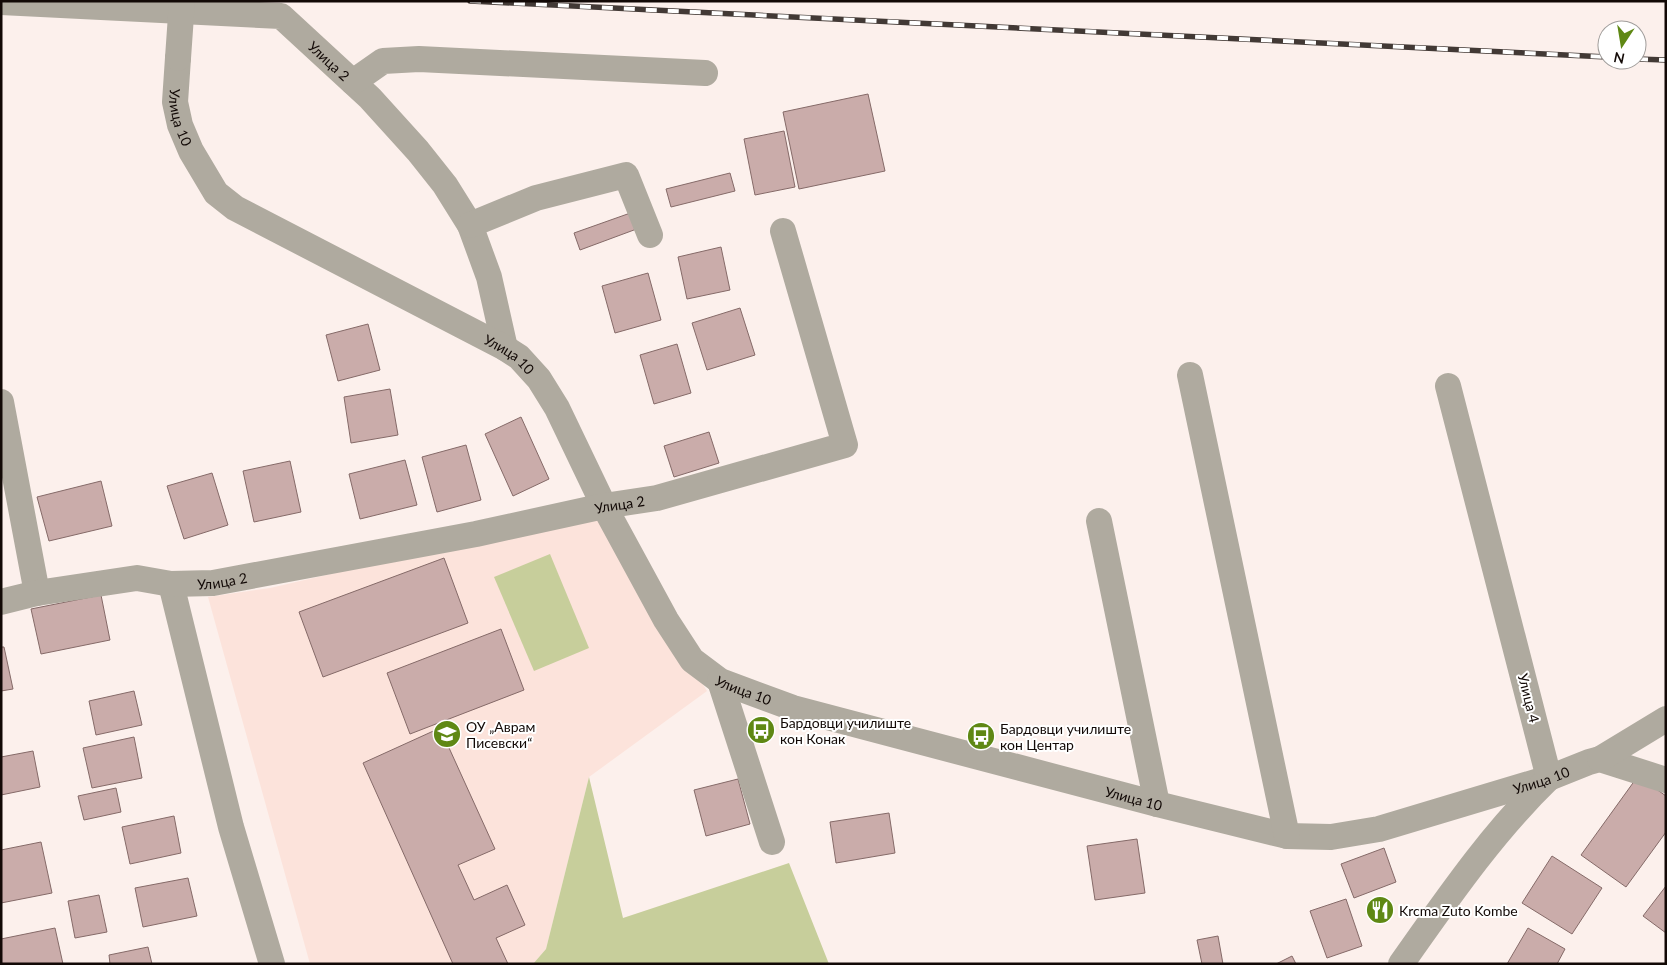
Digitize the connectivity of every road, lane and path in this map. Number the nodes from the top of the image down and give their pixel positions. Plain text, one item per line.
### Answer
1 (182, 1) edge
2 (1, 2) edge
3 (705, 73) dead end
4 (353, 82) junction
5 (470, 225) junction
6 (783, 231) dead end
7 (650, 235) dead end
8 (505, 348) junction
9 (1190, 376) dead end
10 (1448, 386) dead end
11 (1, 402) edge
12 (604, 506) junction
13 (1099, 521) dead end
14 (171, 584) junction
15 (37, 593) junction
16 (1, 602) edge
17 (720, 681) junction
18 (1666, 719) edge
19 (1600, 760) junction
20 (1550, 778) junction
21 (1666, 780) edge
22 (1157, 804) junction
23 (1287, 836) junction
24 (772, 842) dead end
25 (272, 964) edge
26 (1401, 964) edge

1 - 8 street, Улица 10, bridge
2 - 4 street, Улица 2
3 - 4 street
4 - 5 street, Улица 2
5 - 7 street
5 - 8 street, Улица 2
6 - 12 street, Улица 2
8 - 12 street, Улица 10
9 - 23 street
10 - 20 street, Улица 4
11 - 15 street
12 - 14 street, Улица 2
12 - 17 street, Улица 10
13 - 22 street
14 - 15 street, Улица 2
14 - 25 street
15 - 16 street, Улица 2
17 - 22 street, Улица 10
17 - 24 street
18 - 19 street, Улица 10
19 - 20 street, Улица 10
19 - 21 street
20 - 23 street, Улица 10
20 - 26 street
22 - 23 street, Улица 10

